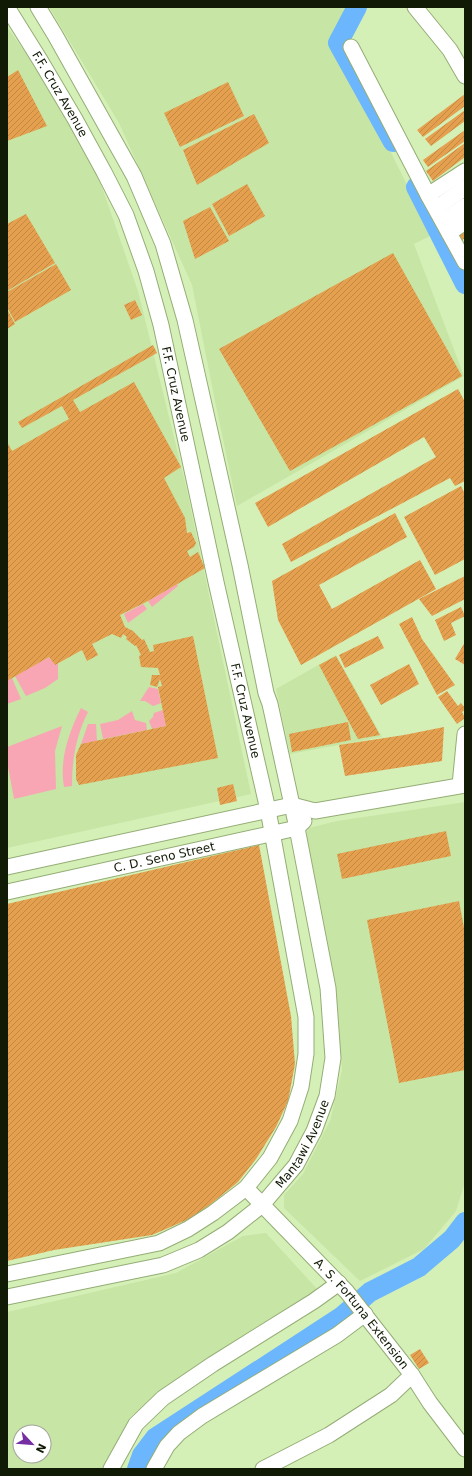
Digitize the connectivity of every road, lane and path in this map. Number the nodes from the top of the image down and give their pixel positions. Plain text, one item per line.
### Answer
1 (38, 7) edge
2 (416, 7) edge
3 (7, 8) edge
4 (352, 47) dead end
5 (465, 76) edge
6 (465, 171) edge
7 (465, 188) edge
8 (428, 195) junction
9 (465, 206) edge
10 (465, 222) edge
11 (455, 240) edge
12 (465, 734) edge
13 (463, 785) edge
14 (292, 805) junction
15 (268, 810) junction
16 (315, 811) junction
17 (297, 828) junction
18 (272, 834) junction
19 (119, 842) junction
20 (7, 867) edge
21 (123, 867) junction
22 (7, 892) edge
23 (246, 1188) junction
24 (262, 1205) junction
25 (7, 1274) edge
26 (343, 1287) junction
27 (7, 1297) edge
28 (364, 1312) junction
29 (412, 1375) junction
30 (465, 1449) edge
31 (111, 1469) edge
32 (154, 1469) edge
33 (263, 1469) edge

1 - 14 street, F.F. Cruz Avenue
2 - 5 street
3 - 15 street, F.F. Cruz Avenue
4 - 8 street
6 - 8 street
7 - 11 street
8 - 11 street
9 - 11 street
10 - 11 street
12 - 13 street
13 - 16 street, C. D. Seno Street
14 - 15 street, C. D. Seno Street
14 - 16 street, C. D. Seno Street
14 - 17 street, Mantawi Avenue
15 - 18 street, Mantawi Avenue
15 - 19 street, C. D. Seno Street
16 - 17 street, C. D. Seno Street
17 - 18 street, C. D. Seno Street
17 - 24 street, Mantawi Avenue
18 - 21 street, C. D. Seno Street
18 - 23 street, Mantawi Avenue
19 - 20 street, C. D. Seno Street
19 - 21 street
21 - 22 street, C. D. Seno Street
23 - 24 street, A. S. Fortuna Extension
23 - 25 street, Mantawi Avenue
24 - 26 street, A. S. Fortuna Extension
24 - 27 street, Mantawi Avenue
26 - 28 street, A. S. Fortuna Extension
26 - 31 street
28 - 29 street, A. S. Fortuna Extension
28 - 32 street
29 - 30 street, A. S. Fortuna Extension
29 - 33 street

